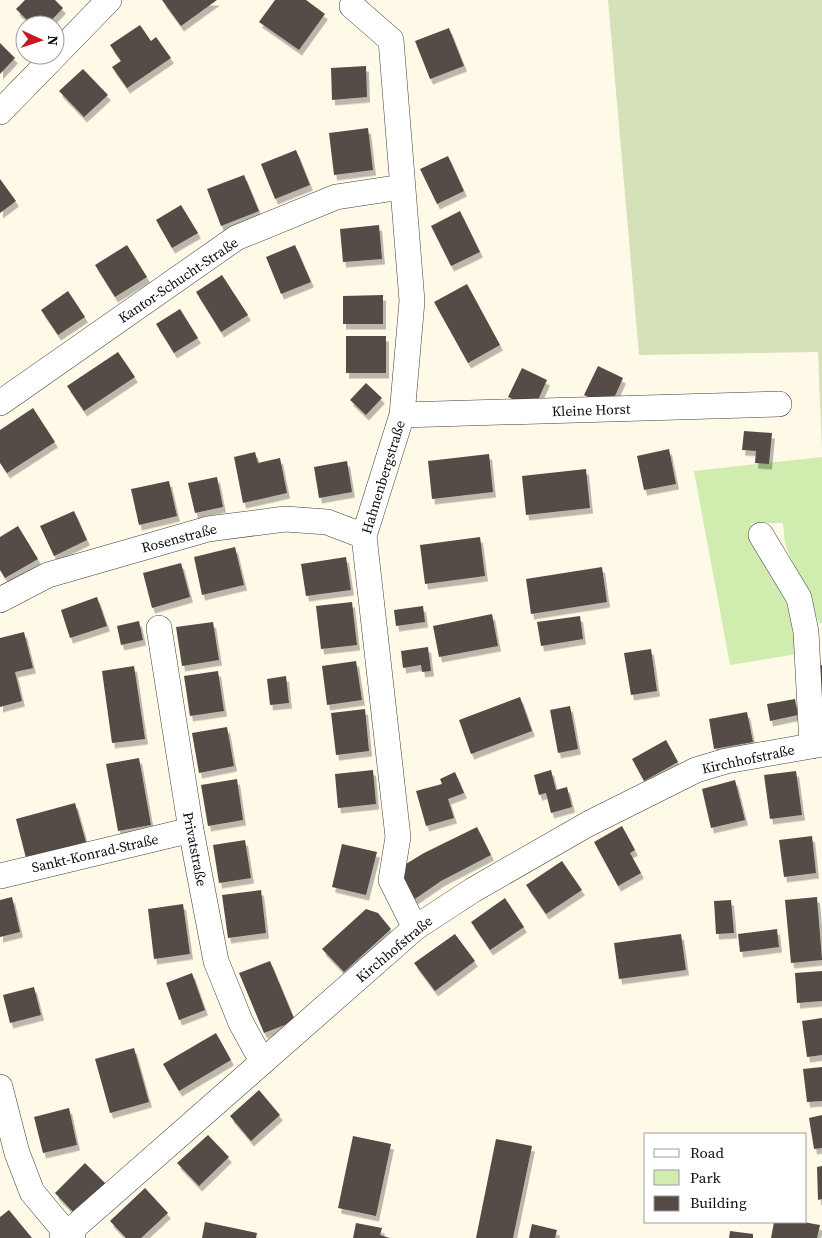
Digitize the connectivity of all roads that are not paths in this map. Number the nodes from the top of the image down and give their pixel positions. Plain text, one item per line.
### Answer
1 (109, 0) edge
2 (352, 6) dead end
3 (0, 112) edge
4 (402, 187) junction
5 (0, 403) edge
6 (779, 404) dead end
7 (402, 415) junction
8 (761, 535) dead end
9 (364, 536) junction
10 (0, 600) edge
11 (159, 628) dead end
12 (817, 745) edge
13 (191, 830) junction
14 (0, 876) edge
15 (415, 928) junction
16 (262, 1061) junction
17 (0, 1087) edge
18 (67, 1237) edge

1 - 3 street
2 - 4 street, Hahnenbergstraße
4 - 5 street, Kantor-Schucht-Straße
4 - 7 street, Hahnenbergstraße
6 - 7 street, Kleine Horst
7 - 9 street, Hahnenbergstraße
8 - 12 street, Kirchhofstraße
9 - 10 street, Rosenstraße
9 - 15 street, Hahnenbergstraße
11 - 13 street, Privatstraße
12 - 15 street, Kirchhofstraße
13 - 14 street, Sankt-Konrad-Straße
13 - 16 street, Privatstraße
15 - 16 street, Kirchhofstraße
16 - 18 street, Kirchhofstraße
17 - 18 street

